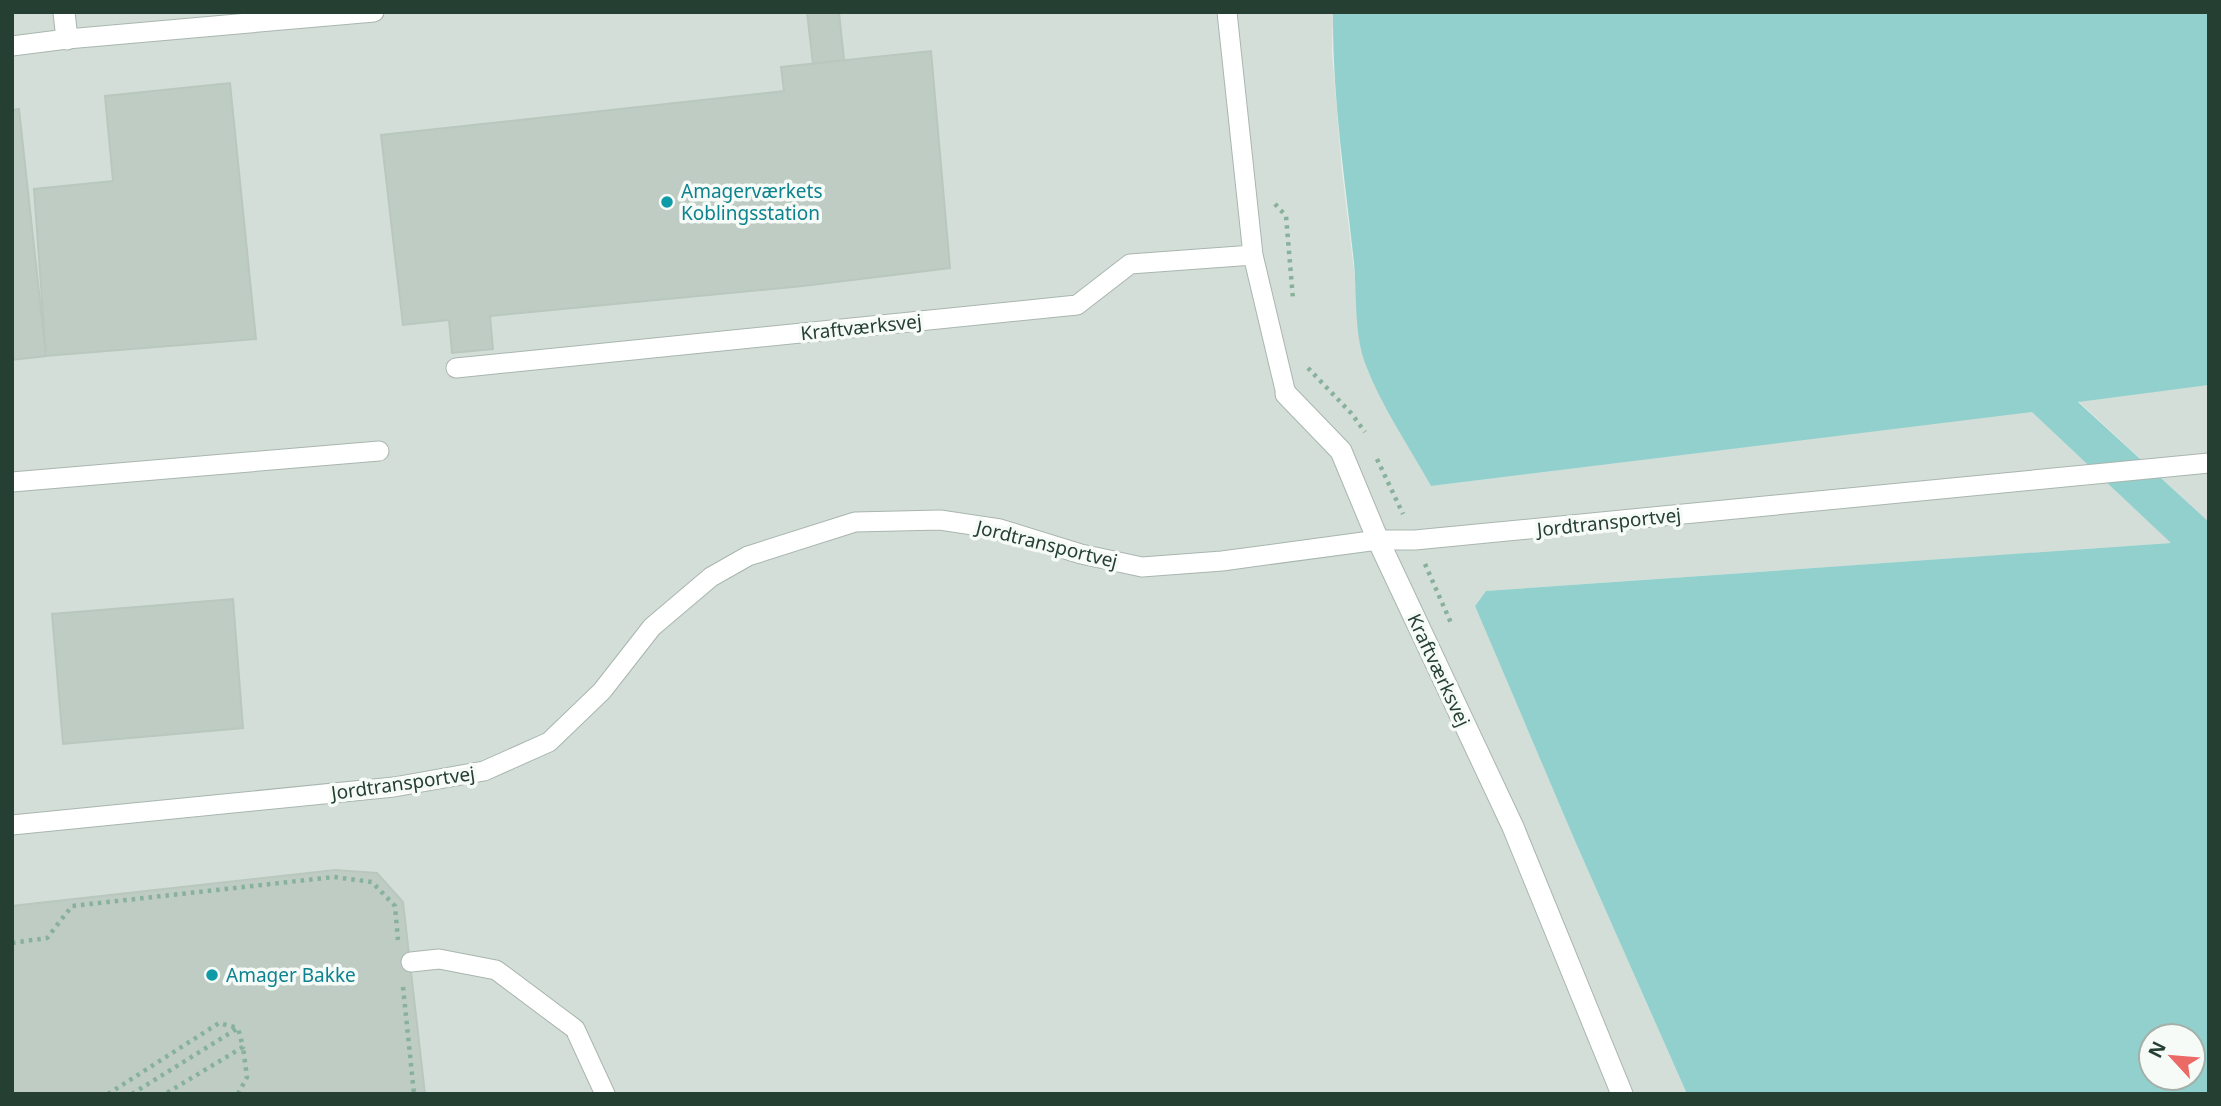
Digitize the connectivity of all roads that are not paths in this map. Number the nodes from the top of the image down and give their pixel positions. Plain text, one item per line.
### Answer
1 (64, 12) edge
2 (374, 12) edge
3 (1227, 12) edge
4 (66, 39) junction
5 (12, 46) edge
6 (1252, 255) junction
7 (456, 368) dead end
8 (1286, 394) joint
9 (379, 451) dead end
10 (2209, 463) edge
11 (12, 482) edge
12 (1378, 540) junction
13 (12, 825) edge
14 (404, 961) road end
15 (605, 1094) edge
16 (1622, 1094) edge

1 - 4 street
2 - 4 lane
3 - 6 lane, Kraftværksvej
4 - 5 lane
6 - 7 lane, Kraftværksvej
6 - 8 lane, Kraftværksvej
8 - 12 street, Kraftværksvej
9 - 11 lane
10 - 12 lane, Jordtransportvej
12 - 13 lane, Jordtransportvej
12 - 16 street, Kraftværksvej
14 - 15 lane

